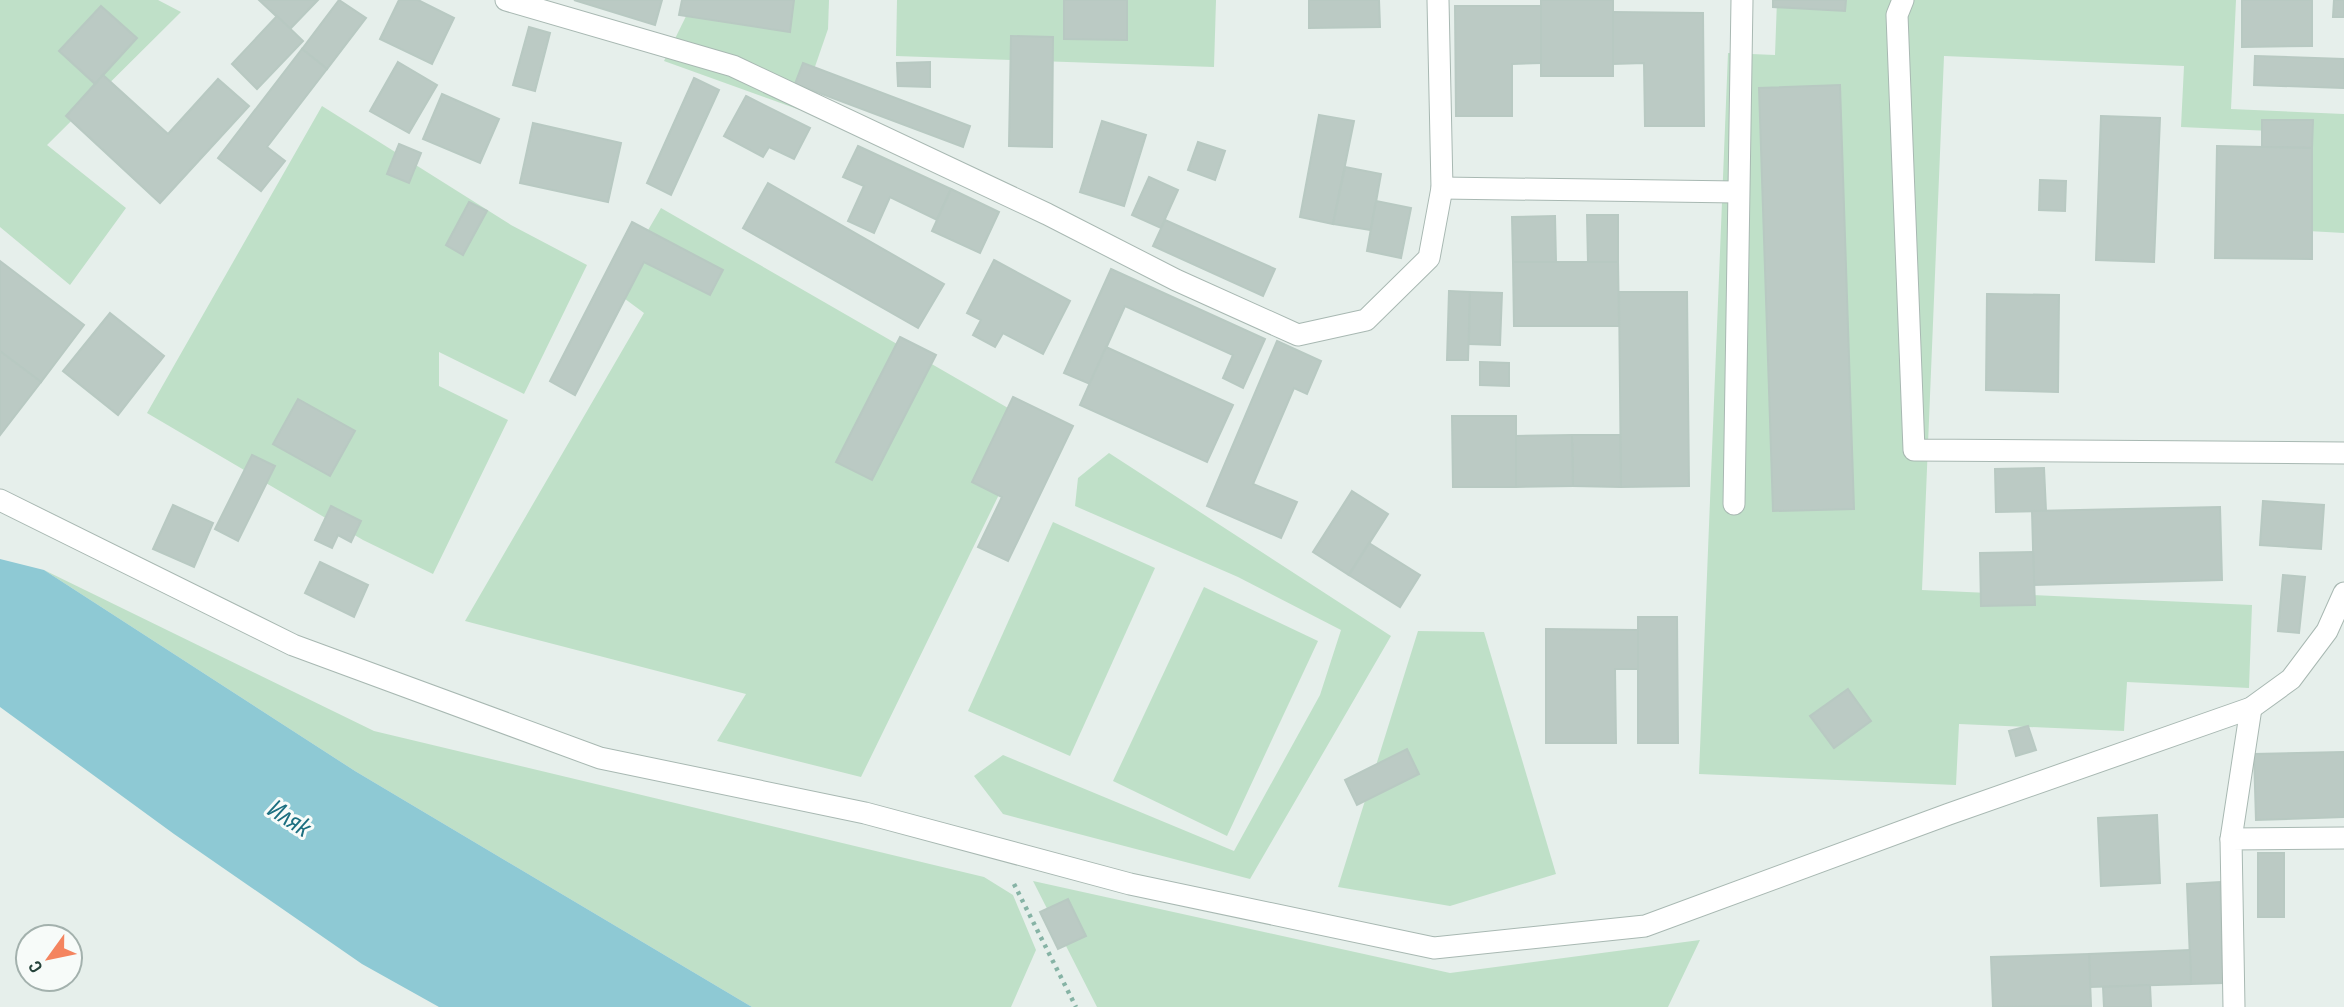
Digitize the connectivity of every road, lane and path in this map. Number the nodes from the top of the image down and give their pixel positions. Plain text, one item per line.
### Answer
1 (506, 0) edge
2 (1438, 0) edge
3 (1742, 0) edge
4 (1903, 0) edge
5 (1441, 188) junction
6 (1737, 192) junction
7 (2344, 453) edge
8 (0, 500) edge
9 (1734, 505) dead end
10 (2344, 593) edge
11 (2251, 708) junction
12 (2344, 838) edge
13 (2231, 839) junction
14 (997, 848) junction
15 (1076, 1007) edge
16 (2235, 1007) edge

1 - 5 street
2 - 5 street
3 - 6 street
4 - 7 street
5 - 6 street
6 - 9 street
8 - 14 street
10 - 11 street
11 - 13 street
11 - 14 street
12 - 13 street
13 - 16 street
14 - 15 path

